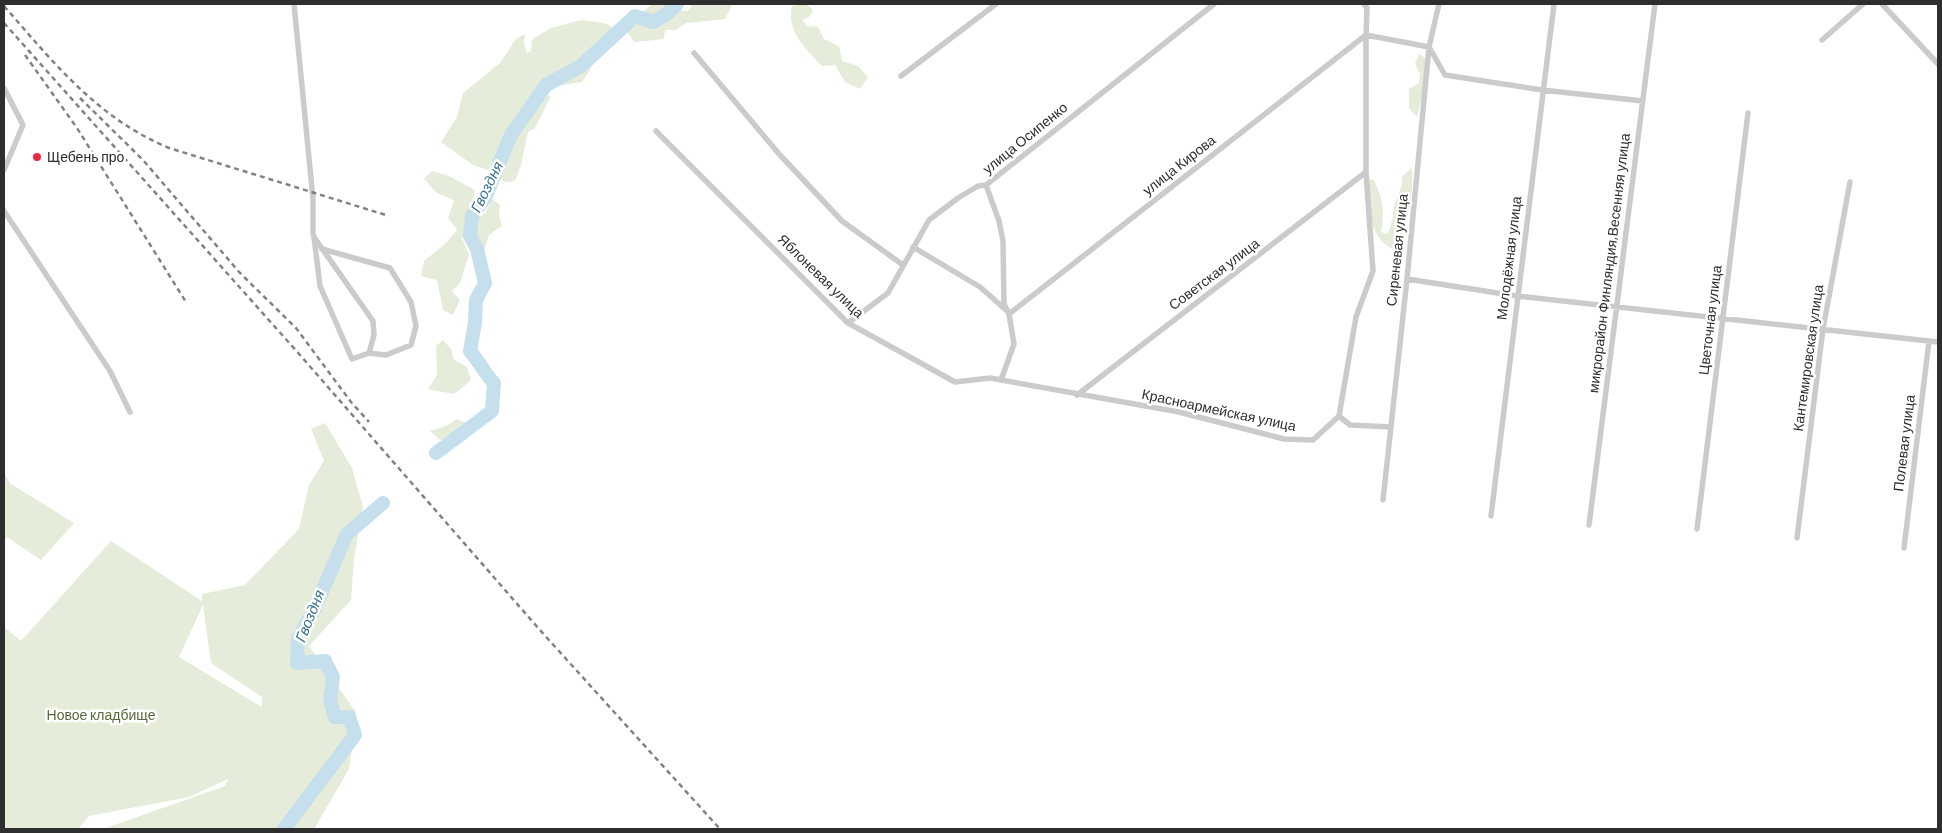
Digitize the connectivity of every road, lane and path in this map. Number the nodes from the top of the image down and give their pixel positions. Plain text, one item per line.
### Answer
1 (294, 4) edge
2 (996, 4) edge
3 (1214, 4) edge
4 (1364, 4) edge
5 (1439, 4) edge
6 (1554, 4) edge
7 (1655, 4) edge
8 (1863, 4) edge
9 (1882, 4) edge
10 (1366, 35) junction
11 (1822, 40) dead end
12 (1429, 47) junction
13 (694, 53) dead end
14 (1938, 64) edge
15 (902, 76) dead end
16 (4, 88) edge
17 (1542, 90) junction
18 (1643, 101) junction
19 (1748, 113) dead end
20 (656, 131) dead end
21 (4, 170) edge
22 (1366, 172) junction
23 (1850, 182) dead end
24 (986, 185) junction
25 (4, 211) edge
26 (314, 237) junction
27 (913, 248) junction
28 (322, 249) junction
29 (903, 265) junction
30 (1407, 280) junction
31 (1517, 296) junction
32 (1616, 307) junction
33 (1009, 314) junction
34 (1723, 318) junction
35 (848, 322) junction
36 (1823, 329) junction
37 (1929, 341) junction
38 (1938, 342) edge
39 (368, 353) junction
40 (1000, 380) junction
41 (1077, 395) junction
42 (130, 412) dead end
43 (1339, 416) junction
44 (1391, 427) junction
45 (1383, 500) dead end
46 (1492, 516) dead end
47 (1589, 525) dead end
48 (1697, 529) dead end
49 (1797, 538) dead end
50 (1904, 548) dead end

1 - 26 street
2 - 15 street
3 - 24 street, улица Осипенко
4 - 10 street
5 - 12 street, Сиреневая улица
6 - 17 street, Молодёжная улица
7 - 18 street, микрорайон Финляндия,Весенняя улица
8 - 11 street
9 - 14 street
10 - 12 street
10 - 22 street
10 - 33 street, улица Кирова
12 - 17 street
12 - 30 street, Сиреневая улица
13 - 29 street
16 - 21 street
17 - 18 street
17 - 31 street, Молодёжная улица
18 - 32 street, микрорайон Финляндия,Весенняя улица
19 - 34 street, Цветочная улица
20 - 35 street, Яблоневая улица
22 - 41 street, Советская улица
22 - 43 street
23 - 36 street, Кантемировская улица
24 - 27 street, улица Осипенко
24 - 33 street
25 - 42 street
26 - 28 street
26 - 39 street
27 - 29 street, улица Осипенко
27 - 33 street
28 - 39 street
28 - 39 street
29 - 35 street, улица Осипенко
30 - 31 street
30 - 44 street, Сиреневая улица
31 - 32 street
31 - 46 street, Молодёжная улица
32 - 34 street
32 - 47 street, микрорайон Финляндия,Весенняя улица
33 - 40 street
34 - 36 street
34 - 48 street, Цветочная улица
35 - 40 street, Яблоневая улица
36 - 37 street
36 - 49 street, Кантемировская улица
37 - 38 street
37 - 50 street, Полевая улица
40 - 41 street, Красноармейская улица
41 - 43 street, Красноармейская улица
43 - 44 street
44 - 45 street, Сиреневая улица

